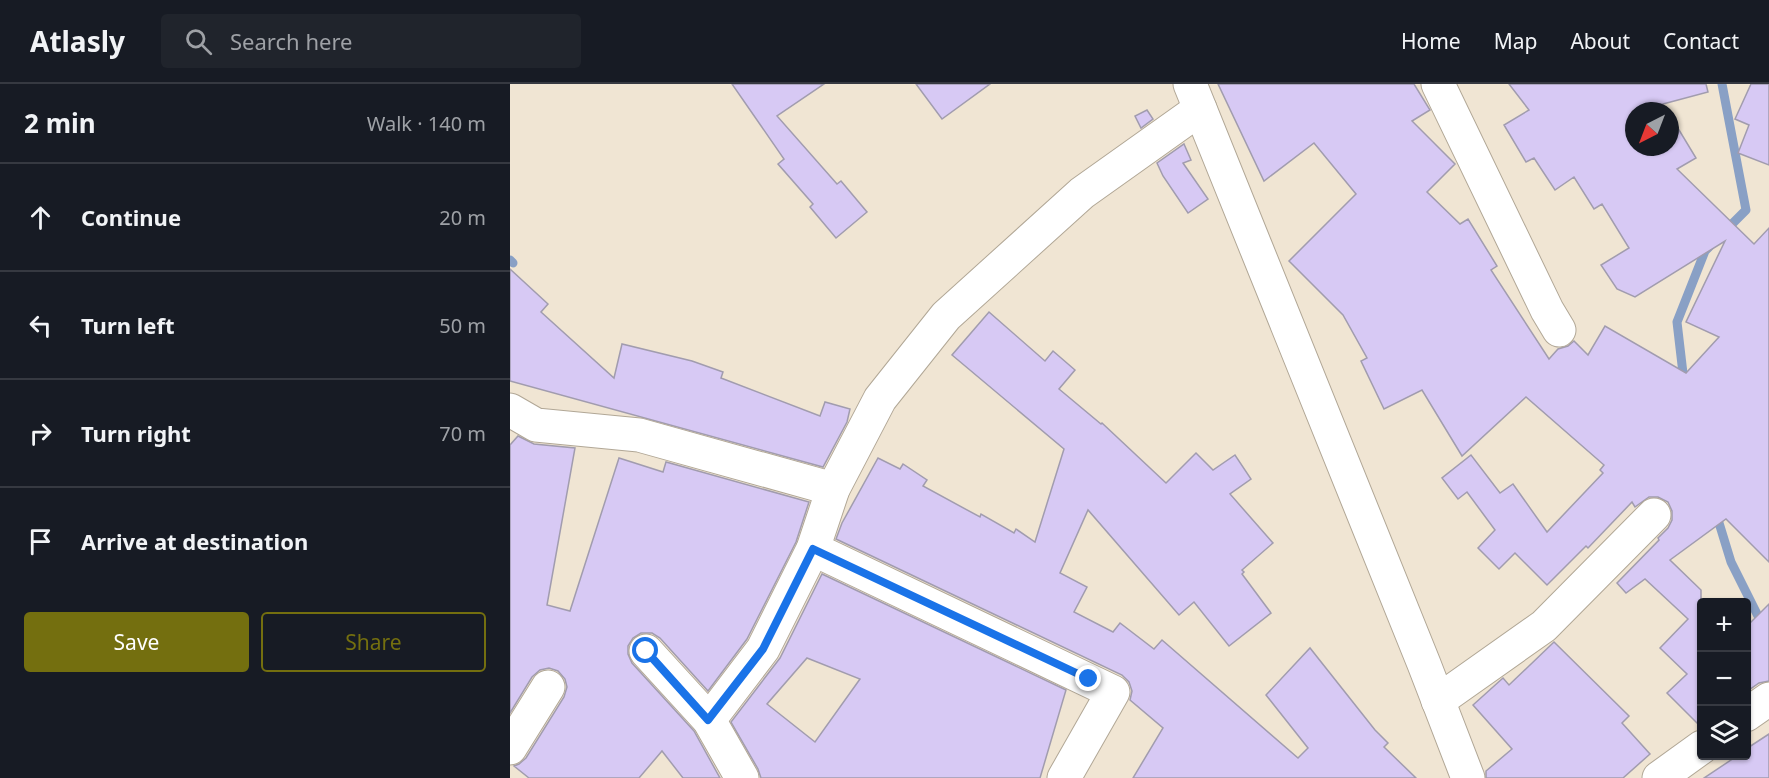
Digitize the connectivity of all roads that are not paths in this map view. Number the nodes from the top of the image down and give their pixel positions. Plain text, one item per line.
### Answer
1 (1438, 84) edge
2 (1195, 97) edge
3 (1559, 330) dead end
4 (510, 410) edge
5 (833, 489) junction
6 (1654, 515) dead end
7 (813, 549) junction
8 (646, 651) dead end
9 (548, 687) dead end
10 (1769, 699) edge
11 (1438, 701) junction
12 (1751, 712) edge
13 (708, 720) junction
14 (510, 748) edge
15 (1697, 750) edge
16 (742, 778) edge
17 (1064, 778) edge
18 (1468, 778) edge
19 (1659, 778) edge

1 - 3 street
2 - 5 street
2 - 11 street
4 - 5 street
5 - 7 street
6 - 11 street
7 - 13 street
7 - 17 street
8 - 13 street
9 - 14 street
10 - 12 street
11 - 18 street
13 - 16 street
15 - 19 street

